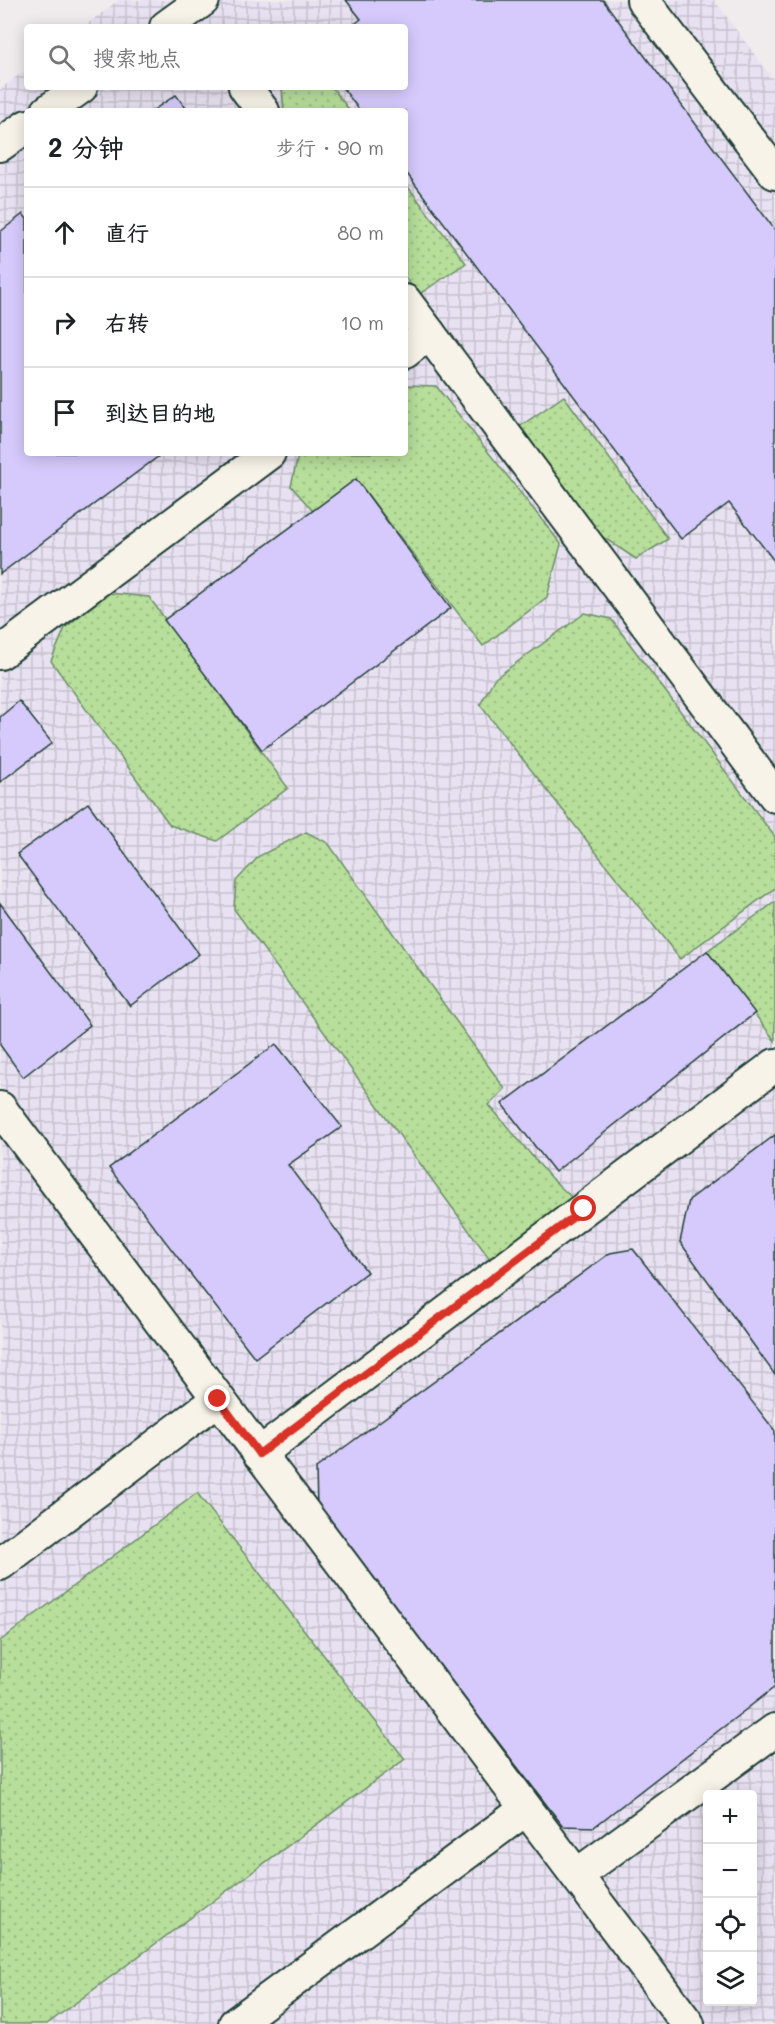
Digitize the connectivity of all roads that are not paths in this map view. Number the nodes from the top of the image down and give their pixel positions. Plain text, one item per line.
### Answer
1 (643, 0) edge
2 (77, 90) edge
3 (247, 90) edge
4 (52, 108) edge
5 (261, 108) edge
6 (24, 128) edge
7 (0, 145) edge
8 (775, 173) edge
9 (408, 312) edge
10 (417, 343) edge
11 (265, 456) edge
12 (0, 653) edge
13 (775, 796) edge
14 (775, 1065) edge
15 (0, 1108) edge
16 (218, 1399) junction
17 (259, 1454) junction
18 (0, 1564) edge
19 (775, 1730) edge
20 (526, 1809) junction
21 (577, 1875) junction
22 (235, 2024) edge
23 (688, 2024) edge

1 - 8 street
2 - 4 street
3 - 5 street
6 - 7 street
9 - 10 street
10 - 13 street
11 - 12 street
14 - 17 street
15 - 16 street
16 - 17 street
16 - 18 street
17 - 20 street
19 - 21 street
20 - 21 street
20 - 22 street
21 - 23 street

